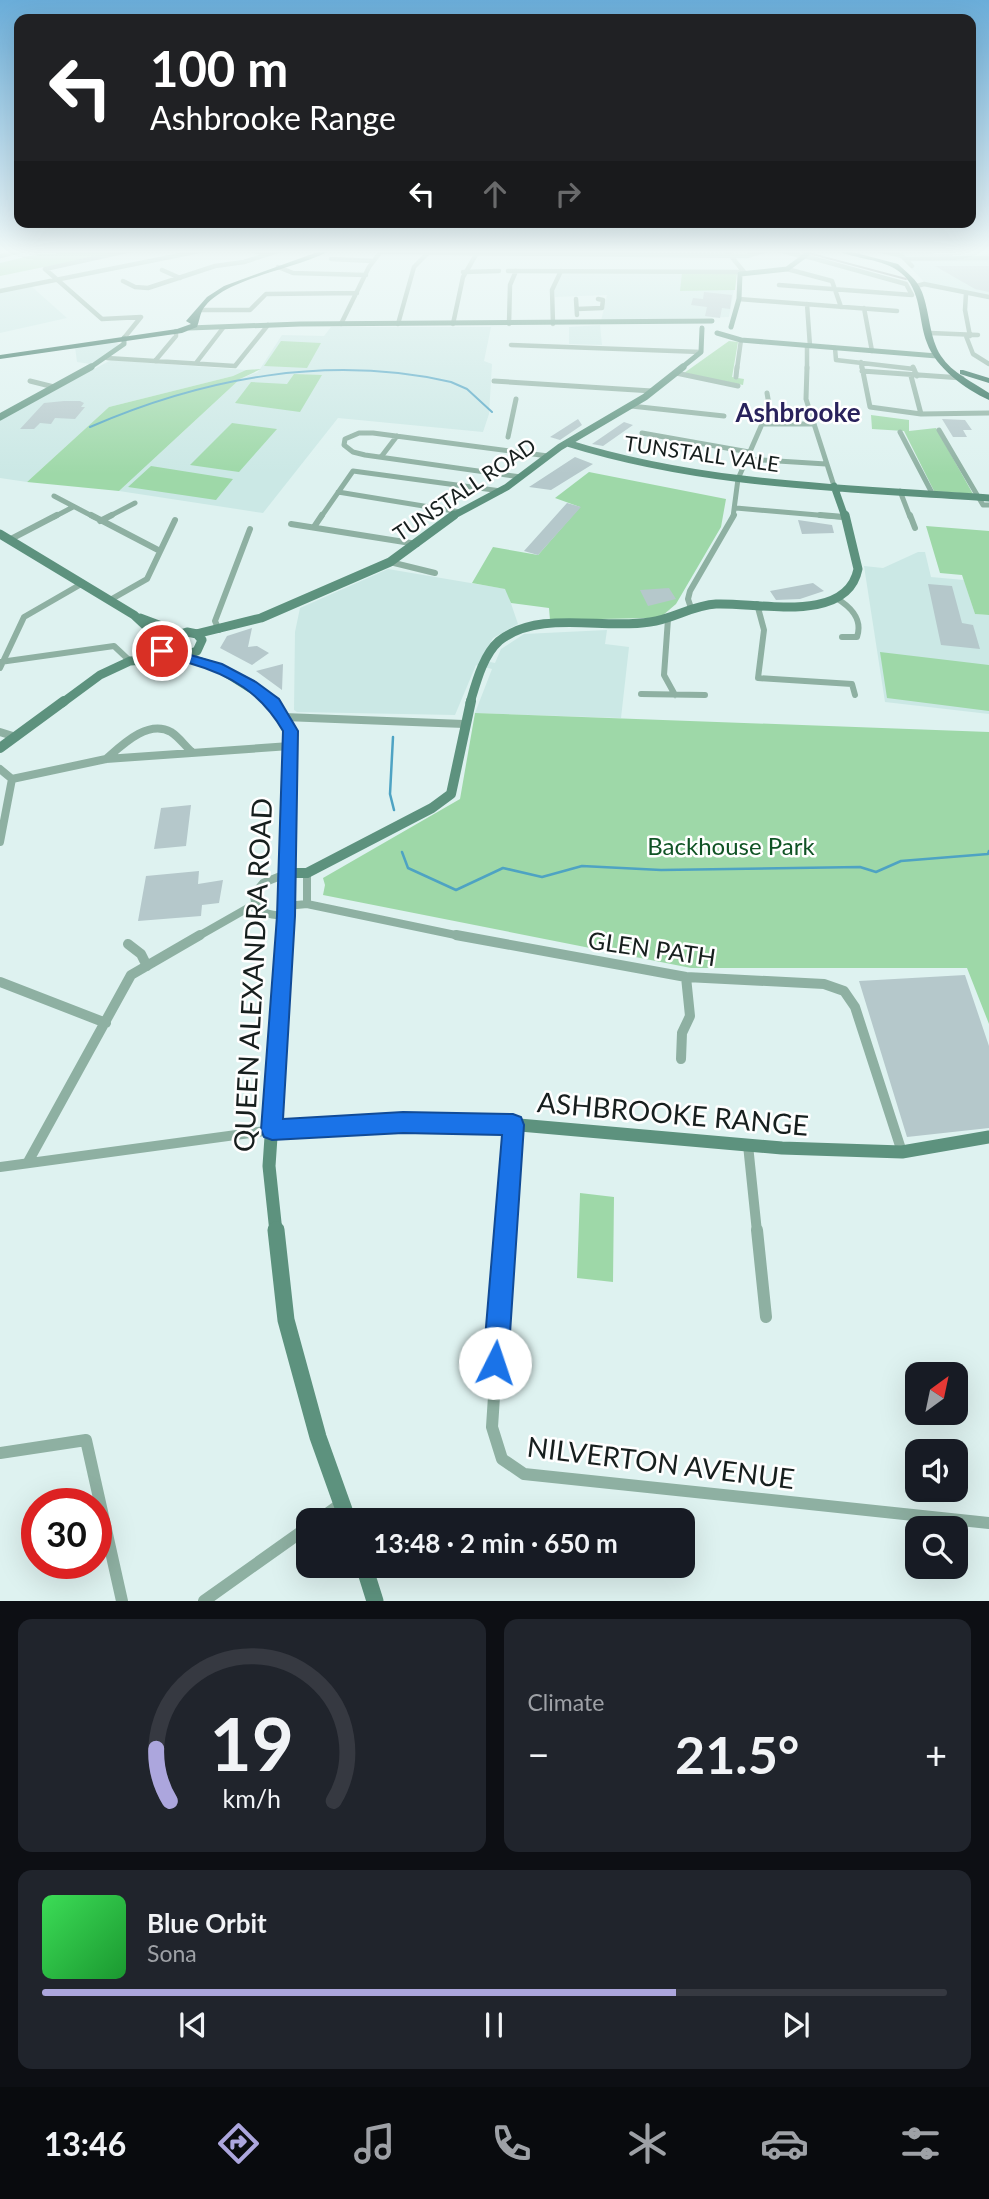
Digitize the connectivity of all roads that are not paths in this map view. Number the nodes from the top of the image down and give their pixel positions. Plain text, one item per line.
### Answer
1 (135, 325) edge
2 (182, 325) edge
3 (268, 325) junction
4 (289, 325) edge
5 (696, 325) edge
6 (708, 325) edge
7 (723, 325) edge
8 (732, 325) edge
9 (807, 325) edge
10 (867, 325) edge
11 (928, 325) edge
12 (967, 325) edge
13 (192, 327) joint
14 (701, 327) junction
15 (223, 328) junction
16 (177, 329) junction
17 (730, 332) junction
18 (929, 332) junction
19 (715, 333) junction
20 (978, 335) dead end
21 (968, 336) junction
22 (124, 338) junction
23 (702, 340) junction
24 (741, 340) junction
25 (511, 345) dead end
26 (808, 346) junction
27 (835, 348) junction
28 (872, 351) junction
29 (701, 352) junction
30 (0, 357) edge
31 (107, 358) junction
32 (939, 358) junction
33 (155, 361) junction
34 (861, 362) junction
35 (197, 363) junction
36 (989, 364) edge
37 (862, 372) junction
38 (676, 373) junction
39 (914, 376) junction
40 (736, 377) dead end
41 (962, 377) junction
42 (30, 381) dead end
43 (988, 381) edge
44 (494, 382) dead end
45 (54, 387) junction
46 (738, 387) dead end
47 (978, 390) junction
48 (652, 391) junction
49 (767, 393) dead end
50 (989, 397) edge
51 (516, 399) dead end
52 (631, 406) junction
53 (0, 408) edge
54 (13, 411) junction
55 (989, 413) edge
56 (920, 414) junction
57 (724, 416) dead end
58 (0, 417) edge
59 (772, 422) junction
60 (812, 424) junction
61 (939, 430) dead end
62 (900, 432) dead end
63 (642, 433) dead end
64 (397, 436) junction
65 (508, 437) dead end
66 (567, 443) junction
67 (548, 456) junction
68 (748, 456) junction
69 (381, 457) junction
70 (826, 464) junction
71 (521, 477) junction
72 (738, 480) junction
73 (834, 486) junction
74 (502, 491) junction
75 (900, 491) junction
76 (338, 492) junction
77 (932, 493) junction
78 (54, 496) dead end
79 (979, 497) junction
80 (989, 498) edge
81 (135, 503) dead end
82 (989, 505) edge
83 (74, 507) junction
84 (736, 508) junction
85 (460, 512) junction
86 (844, 517) junction
87 (175, 520) dead end
88 (100, 521) junction
89 (291, 524) dead end
90 (314, 527) junction
91 (915, 528) dead end
92 (250, 529) dead end
93 (0, 534) edge
94 (9, 540) junction
95 (417, 544) junction
96 (160, 551) junction
97 (390, 562) junction
98 (435, 573) dead end
99 (83, 583) junction
100 (836, 598) junction
101 (110, 600) junction
102 (757, 604) junction
103 (691, 608) junction
104 (134, 615) junction
105 (668, 619) junction
106 (219, 630) junction
107 (180, 632) junction
108 (196, 634) junction
109 (842, 637) dead end
110 (162, 645) junction
111 (202, 645) junction
112 (183, 657) junction
113 (134, 661) junction
114 (1, 664) edge
115 (217, 667) junction
116 (641, 694) dead end
117 (675, 695) junction
118 (705, 695) dead end
119 (855, 695) dead end
120 (284, 717) junction
121 (464, 724) junction
122 (0, 732) edge
123 (16, 737) junction
124 (290, 746) junction
125 (0, 748) edge
126 (192, 752) junction
127 (106, 759) junction
128 (0, 769) edge
129 (12, 779) junction
130 (0, 842) edge
131 (288, 873) junction
132 (307, 873) junction
133 (255, 904) junction
134 (307, 904) junction
135 (286, 911) junction
136 (128, 944) dead end
137 (147, 966) junction
138 (686, 977) junction
139 (0, 982) edge
140 (106, 1023) junction
141 (681, 1059) dead end
142 (513, 1125) junction
143 (272, 1130) junction
144 (989, 1137) edge
145 (748, 1145) junction
146 (902, 1152) junction
147 (28, 1162) junction
148 (0, 1167) edge
149 (766, 1317) dead end
150 (0, 1453) edge
151 (342, 1503) junction
152 (335, 1508) edge
153 (344, 1508) edge
154 (989, 1522) edge
155 (296, 1536) edge
156 (368, 1578) edge
157 (122, 1601) edge
158 (204, 1601) edge
159 (375, 1601) edge

1 - 22 street
2 - 16 highway
3 - 4 street
3 - 15 street
3 - 35 street
5 - 14 street
6 - 14 street
7 - 17 street
8 - 17 street
9 - 26 street
10 - 28 street
11 - 18 highway
12 - 21 street
13 - 15 street
13 - 16 highway
14 - 19 street
14 - 23 street
15 - 35 street
16 - 22 highway
16 - 33 street
17 - 19 street
17 - 24 street
18 - 21 street
18 - 32 highway
19 - 23 street
20 - 21 street
21 - 36 street
22 - 30 highway
22 - 31 street
23 - 29 street
24 - 26 street
24 - 40 street
25 - 29 street
26 - 27 street
26 - 60 street
27 - 28 street
27 - 34 street
28 - 32 street
29 - 38 street, TUNSTALL ROAD
31 - 33 street
31 - 45 street
32 - 41 highway
32 - 43 highway
33 - 35 street
34 - 37 street
34 - 39 street
37 - 39 street
37 - 56 street
38 - 46 street
38 - 48 street, TUNSTALL ROAD
39 - 41 street
39 - 56 street
41 - 47 highway
42 - 45 street
43 - 47 highway
44 - 48 street
45 - 54 street
47 - 50 highway
48 - 52 street, TUNSTALL ROAD
49 - 59 street
51 - 65 street
52 - 57 street
52 - 66 street, TUNSTALL ROAD
53 - 54 street
54 - 58 street
55 - 56 street
59 - 60 street
59 - 68 street
60 - 70 street
61 - 79 street
62 - 77 street
63 - 68 street
64 - 67 street
64 - 69 street
64 - 69 street
66 - 67 street, TUNSTALL ROAD
66 - 72 street, TUNSTALL VALE
67 - 71 street, TUNSTALL ROAD
68 - 70 street
68 - 72 street
69 - 71 street
70 - 73 street
71 - 74 street, TUNSTALL ROAD
72 - 73 street, TUNSTALL VALE
72 - 84 street
73 - 75 street, TUNSTALL VALE
73 - 86 street
74 - 76 street
74 - 85 street, TUNSTALL ROAD
75 - 77 street, TUNSTALL VALE
75 - 91 street
76 - 85 street
76 - 90 street
77 - 79 street, TUNSTALL VALE
78 - 83 street
79 - 80 street, TUNSTALL VALE
79 - 82 street
81 - 88 street
83 - 88 street
83 - 94 street
84 - 86 street
84 - 103 street
85 - 95 street, TUNSTALL ROAD
86 - 100 street
87 - 96 street
88 - 96 street
89 - 90 street
90 - 95 street
92 - 106 street
93 - 94 street
94 - 99 street
95 - 97 street, TUNSTALL ROAD
96 - 101 street
97 - 98 street
97 - 106 street, TUNSTALL ROAD
99 - 101 street
99 - 114 street
100 - 102 street
100 - 109 street
101 - 104 street
102 - 103 street
102 - 119 street
103 - 105 street
104 - 107 street
104 - 110 street
105 - 117 street
105 - 121 street
106 - 108 street, TUNSTALL ROAD
106 - 111 street
107 - 108 street
107 - 110 street
108 - 111 street
110 - 112 street
110 - 113 street
111 - 112 street
111 - 115 street
112 - 113 street
112 - 115 street
113 - 114 street
113 - 123 street
115 - 120 street
116 - 117 street
117 - 118 street
120 - 121 street
120 - 124 street, QUEEN ALEXANDRA ROAD
121 - 132 street
122 - 123 street
123 - 125 street
124 - 126 street
124 - 131 street, QUEEN ALEXANDRA ROAD
126 - 127 street
126 - 127 street
127 - 129 street
128 - 129 street
129 - 130 street
131 - 132 street
131 - 133 street
131 - 135 street, QUEEN ALEXANDRA ROAD
132 - 134 street
133 - 135 street
133 - 137 street
134 - 135 street, GLEN PATH
134 - 138 street, GLEN PATH
135 - 143 street, QUEEN ALEXANDRA ROAD
136 - 137 street
137 - 140 street
138 - 141 street
138 - 146 street, GLEN PATH
139 - 140 street
140 - 147 street
142 - 143 street, ASHBROOKE RANGE
142 - 145 street, ASHBROOKE RANGE
142 - 154 street, NILVERTON AVENUE
143 - 147 street
143 - 151 street, QUEEN ALEXANDRA ROAD
144 - 146 street, ASHBROOKE RANGE
145 - 146 street, ASHBROOKE RANGE
145 - 149 street
147 - 148 street
150 - 157 street
151 - 152 street
151 - 153 street, QUEEN ALEXANDRA ROAD
155 - 158 street
156 - 159 street

